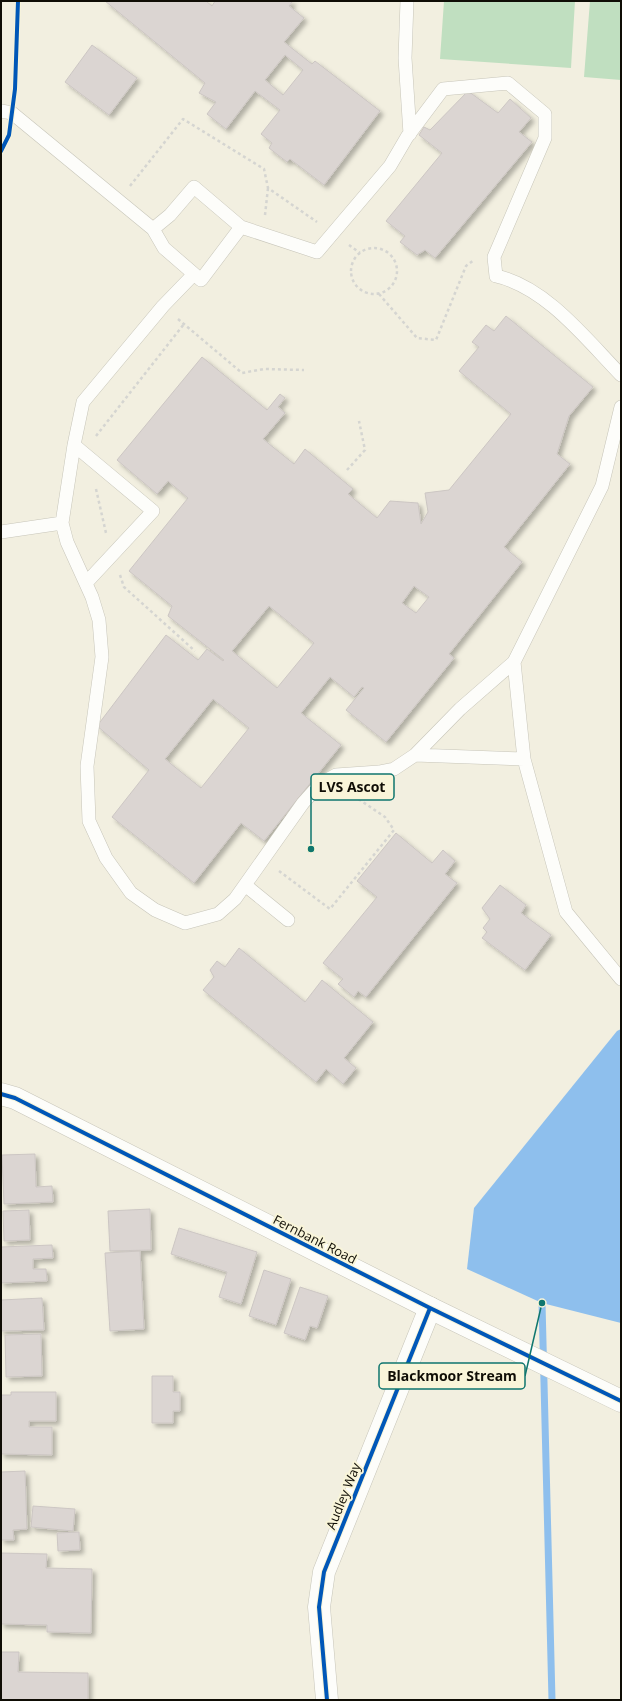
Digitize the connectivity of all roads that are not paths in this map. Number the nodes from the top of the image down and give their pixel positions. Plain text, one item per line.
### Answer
1 (407, 1) edge
2 (1, 112) edge
3 (410, 134) junction
4 (241, 227) junction
5 (153, 229) junction
6 (194, 274) junction
7 (621, 375) edge
8 (621, 407) edge
9 (74, 445) junction
10 (62, 523) junction
11 (1, 532) edge
12 (86, 583) junction
13 (514, 662) junction
14 (415, 755) junction
15 (524, 759) junction
16 (245, 885) junction
17 (288, 920) dead end
18 (621, 980) edge
19 (1, 1094) edge
20 (430, 1308) junction
21 (621, 1401) edge
22 (327, 1700) edge

1 - 3 lane
2 - 5 lane
3 - 4 lane
3 - 7 lane
4 - 5 lane
4 - 6 lane
5 - 6 lane
6 - 9 lane
8 - 13 lane
9 - 10 lane
9 - 12 lane
10 - 11 lane
10 - 12 lane
12 - 16 lane
13 - 14 lane
13 - 15 lane
14 - 15 lane
14 - 16 lane
15 - 18 lane
16 - 17 lane
19 - 20 street, Fernbank Road
20 - 21 street, Fernbank Road
20 - 22 street, Audley Way

